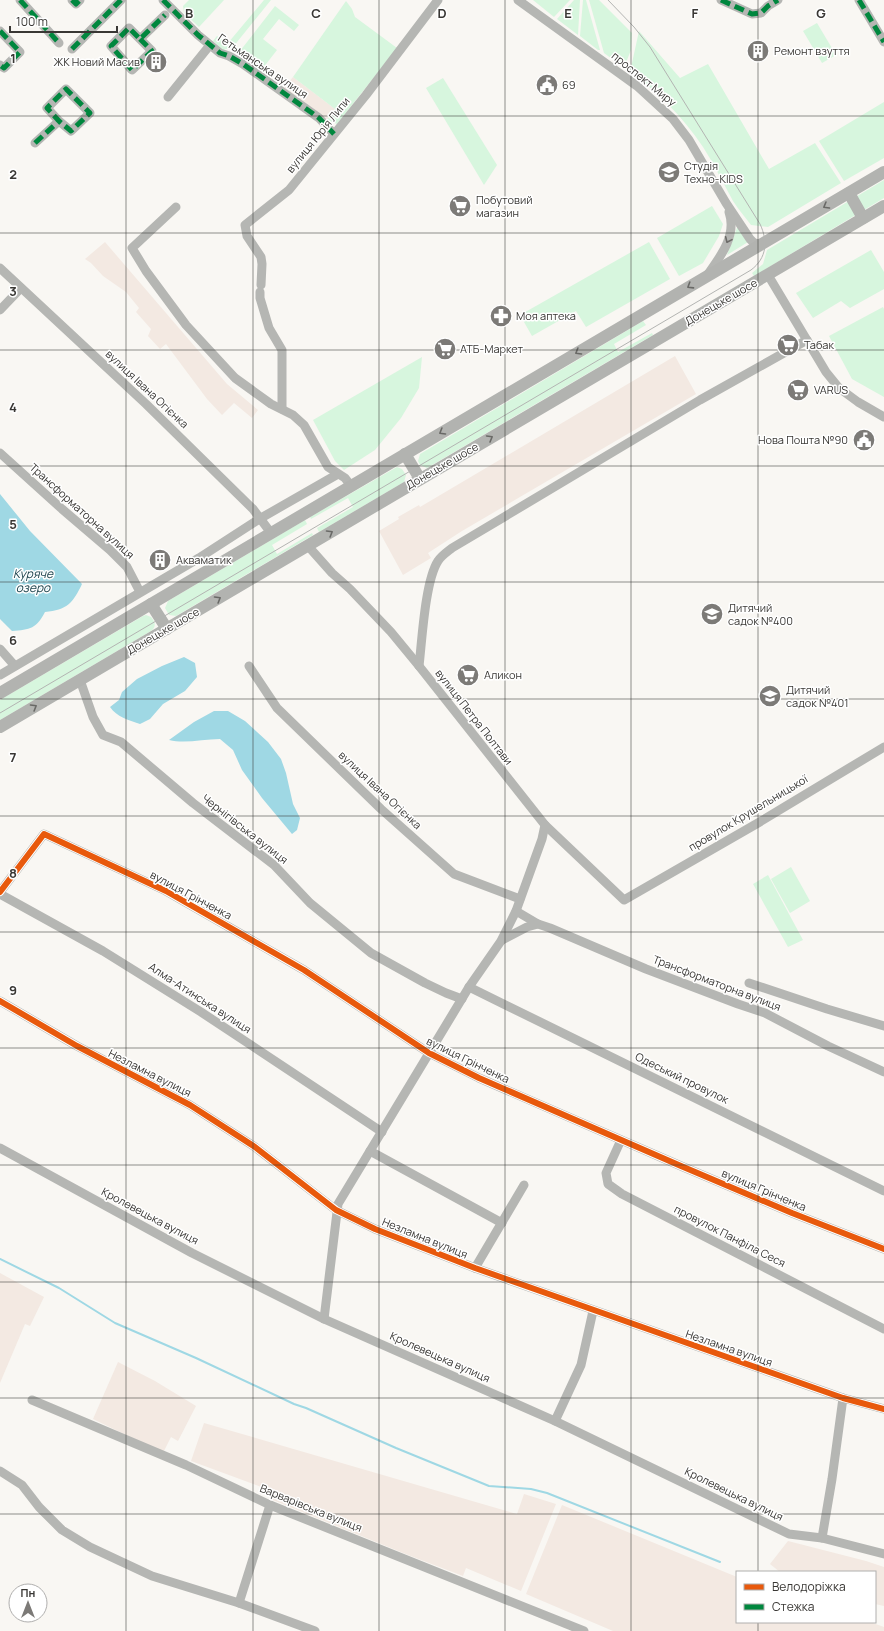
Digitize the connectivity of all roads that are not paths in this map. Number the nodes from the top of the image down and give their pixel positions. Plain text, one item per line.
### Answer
1 (20, 0) edge
2 (72, 0) edge
3 (80, 0) edge
4 (121, 0) edge
5 (163, 0) edge
6 (438, 0) edge
7 (518, 0) edge
8 (721, 0) edge
9 (778, 0) edge
10 (859, 0) edge
11 (165, 15) dead end
12 (0, 31) edge
13 (140, 39) junction
14 (884, 42) edge
15 (59, 43) dead end
16 (210, 45) junction
17 (72, 49) dead end
18 (0, 65) edge
19 (168, 97) dead end
20 (59, 121) junction
21 (334, 134) junction
22 (35, 143) dead end
23 (884, 172) edge
24 (849, 193) junction
25 (726, 203) junction
26 (884, 206) edge
27 (176, 207) dead end
28 (863, 218) junction
29 (760, 244) junction
30 (0, 268) edge
31 (708, 274) junction
32 (768, 275) junction
33 (21, 288) junction
34 (0, 310) edge
35 (807, 340) junction
36 (282, 409) junction
37 (884, 417) edge
38 (0, 452) edge
39 (405, 454) junction
40 (338, 474) junction
41 (420, 479) junction
42 (351, 486) junction
43 (261, 518) junction
44 (271, 533) junction
45 (308, 546) junction
46 (140, 592) junction
47 (151, 604) junction
48 (167, 629) junction
49 (0, 649) edge
50 (27, 659) junction
51 (15, 666) junction
52 (249, 666) dead end
53 (419, 666) junction
54 (36, 672) junction
55 (0, 675) edge
56 (80, 680) junction
57 (0, 693) edge
58 (0, 727) edge
59 (884, 747) edge
60 (545, 826) junction
61 (0, 893) edge
62 (520, 899) junction
63 (624, 900) joint
64 (516, 911) junction
65 (538, 924) junction
66 (501, 941) junction
67 (749, 983) dead end
68 (469, 987) junction
69 (462, 999) junction
70 (0, 1001) edge
71 (884, 1026) edge
72 (428, 1053) junction
73 (884, 1072) edge
74 (382, 1132) junction
75 (621, 1140) junction
76 (0, 1148) edge
77 (370, 1151) junction
78 (524, 1185) dead end
79 (884, 1191) edge
80 (336, 1210) junction
81 (502, 1222) junction
82 (884, 1249) edge
83 (475, 1268) junction
84 (593, 1311) junction
85 (324, 1319) junction
86 (884, 1329) edge
87 (843, 1398) junction
88 (32, 1400) dead end
89 (884, 1409) edge
90 (555, 1421) junction
91 (0, 1471) edge
92 (270, 1505) junction
93 (822, 1538) junction
94 (884, 1554) edge
95 (239, 1603) junction
96 (315, 1631) edge
97 (584, 1631) edge

1 - 15 street
2 - 3 street
4 - 17 street
5 - 16 street, Гетьманська вулиця
6 - 21 street, вулиця Юрія Липи
7 - 25 street, проспект Миру
8 - 9 street
10 - 14 street
11 - 13 street
12 - 18 street
13 - 13 street
16 - 19 street
16 - 21 street, Гетьманська вулиця
20 - 20 street
20 - 22 street
21 - 36 street, вулиця Юрія Липи
23 - 24 highway
24 - 28 highway
24 -> 29 highway
25 - 29 street, проспект Миру
25 -> 31 street, проспект Миру
26 - 28 highway, Донецьке шосе
27 - 36 street
28 - 32 highway, Донецьке шосе
29 - 31 highway
30 - 33 street, вулиця Івана Огієнка
31 -> 39 highway
32 - 35 street
41 -> 32 highway, Донецьке шосе
33 - 34 street
33 - 43 street, вулиця Івана Огієнка
35 - 37 street
35 - 53 street
36 - 40 street
38 - 46 street, Трансформаторна вулиця
39 - 41 highway
39 - 42 highway
40 - 42 street
40 - 43 street
45 -> 41 highway, Донецьке шосе
42 - 44 highway
43 - 44 street, вулиця Івана Огієнка
43 - 46 street
44 - 47 highway
48 -> 45 highway, Донецьке шосе
45 - 53 street, вулиця Петра Полтави
46 - 50 street
47 - 48 highway
47 - 54 highway
48 - 56 highway, Донецьке шосе
49 - 51 street
50 - 51 street
50 - 54 street
51 - 55 street
52 - 62 street, вулиця Івана Огієнка
53 - 60 street, вулиця Петра Полтави
54 - 57 highway
58 -> 56 highway, Донецьке шосе
56 - 69 street, Чернігівська вулиця
59 - 63 street, провулок Крушельницької
60 - 62 street
60 - 63 street, вулиця Петра Полтави
61 - 72 street, вулиця Грінченка
61 - 74 street, Алма-Атинська вулиця
62 - 64 street
64 - 65 street, Трансформаторна вулиця
64 - 66 street
65 - 66 street
65 - 73 street, Трансформаторна вулиця
66 - 68 street
67 - 71 street
68 - 69 street
68 - 79 street, Одеський провулок
69 - 72 street
70 - 80 street, Незламна вулиця
72 - 74 street
72 - 75 street, вулиця Грінченка
74 - 77 street
75 - 82 street, вулиця Грінченка
75 - 86 street, провулок Панфіла Сеся
76 - 85 street, Кролевецька вулиця
77 - 80 street
77 - 81 street
78 - 81 street
80 - 83 street, Незламна вулиця
80 - 85 street
81 - 83 street
83 - 84 street, Незламна вулиця
84 - 87 street, Незламна вулиця
84 - 90 street
85 - 90 street, Кролевецька вулиця
87 - 89 street, Незламна вулиця
87 - 93 street
88 - 92 street, Варварівська вулиця
90 - 93 street, Кролевецька вулиця
91 - 95 street
92 - 95 street
92 - 97 street, Варварівська вулиця
93 - 94 street, Кролевецька вулиця
95 - 96 street

